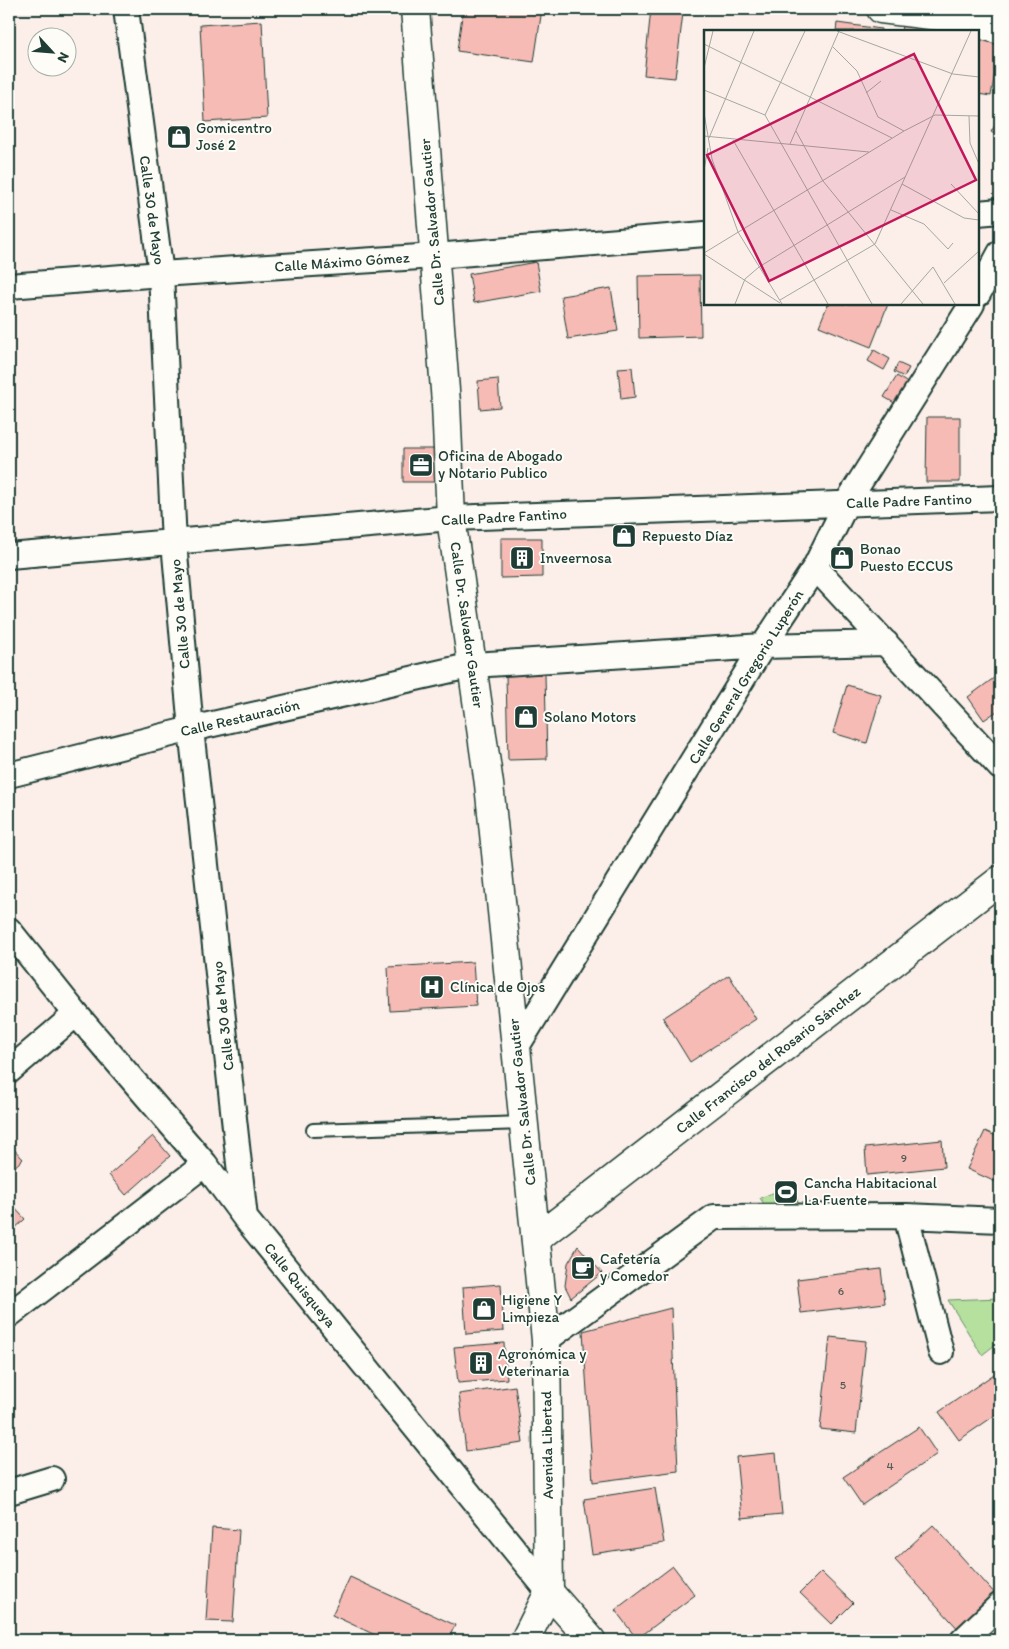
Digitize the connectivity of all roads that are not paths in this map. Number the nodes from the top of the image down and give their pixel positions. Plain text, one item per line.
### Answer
1 (126, 9) edge
2 (415, 9) edge
3 (881, 9) edge
4 (1000, 30) edge
5 (1000, 211) edge
6 (979, 213) edge
7 (704, 234) edge
8 (1000, 253) edge
9 (435, 256) junction
10 (161, 274) junction
11 (9, 286) edge
12 (979, 292) edge
13 (971, 305) edge
14 (1000, 498) edge
15 (846, 504) junction
16 (452, 518) junction
17 (174, 543) junction
18 (9, 556) edge
19 (815, 567) junction
20 (886, 643) junction
21 (763, 646) junction
22 (473, 665) junction
23 (190, 729) junction
24 (1000, 767) edge
25 (9, 775) edge
26 (1000, 880) edge
27 (9, 930) edge
28 (76, 1014) junction
29 (516, 1048) junction
30 (9, 1071) edge
31 (524, 1123) junction
32 (313, 1130) dead end
33 (205, 1164) junction
34 (906, 1216) junction
35 (245, 1218) junction
36 (1000, 1220) edge
37 (536, 1240) junction
38 (9, 1315) edge
39 (546, 1340) junction
40 (941, 1352) dead end
41 (52, 1479) dead end
42 (9, 1492) edge
43 (549, 1592) junction
44 (1000, 1605) edge
45 (525, 1640) edge
46 (591, 1640) edge
47 (963, 1640) edge

1 - 10 street, Calle 30 de Mayo
2 - 9 main road, Calle Dr. Salvador Gautier
3 - 4 main road
5 - 6 street
7 - 9 street, Calle Máximo Gómez
8 - 12 street
9 - 10 street, Calle Máximo Gómez
9 - 16 main road, Calle Dr. Salvador Gautier
10 - 11 street, Calle Máximo Gómez
10 - 17 street, Calle 30 de Mayo
13 - 15 street, Calle General Gregorio Luperón
14 - 15 street, Calle Padre Fantino
15 - 16 street, Calle Padre Fantino
15 - 19 street, Calle General Gregorio Luperón
16 - 17 street, Calle Padre Fantino
16 - 22 main road, Calle Dr. Salvador Gautier
17 - 18 street, Calle Padre Fantino
17 - 23 street, Calle 30 de Mayo
19 - 20 street
19 - 21 street, Calle General Gregorio Luperón
20 - 21 street, Calle Restauración
20 - 24 street
21 - 22 street, Calle Restauración
21 - 29 street, Calle General Gregorio Luperón
22 - 23 street, Calle Restauración
22 - 29 main road, Calle Dr. Salvador Gautier
23 - 25 street, Calle Restauración
23 - 35 street, Calle 30 de Mayo
26 - 37 main road, Calle Francisco del Rosario Sánchez
27 - 28 street, Calle Quisqueya
28 - 30 street
28 - 33 street, Calle Quisqueya
29 - 31 main road, Calle Dr. Salvador Gautier
31 - 32 lane
31 - 37 main road, Calle Dr. Salvador Gautier
33 - 35 street, Calle Quisqueya
33 - 38 street
34 - 36 street
34 - 39 street
34 - 40 street
35 - 43 street, Calle Quisqueya
37 - 39 main road, Avenida Libertad
39 - 43 main road, Avenida Libertad
41 - 42 street
43 - 45 main road
43 - 46 main road, Calle Quisqueya
44 - 47 street

